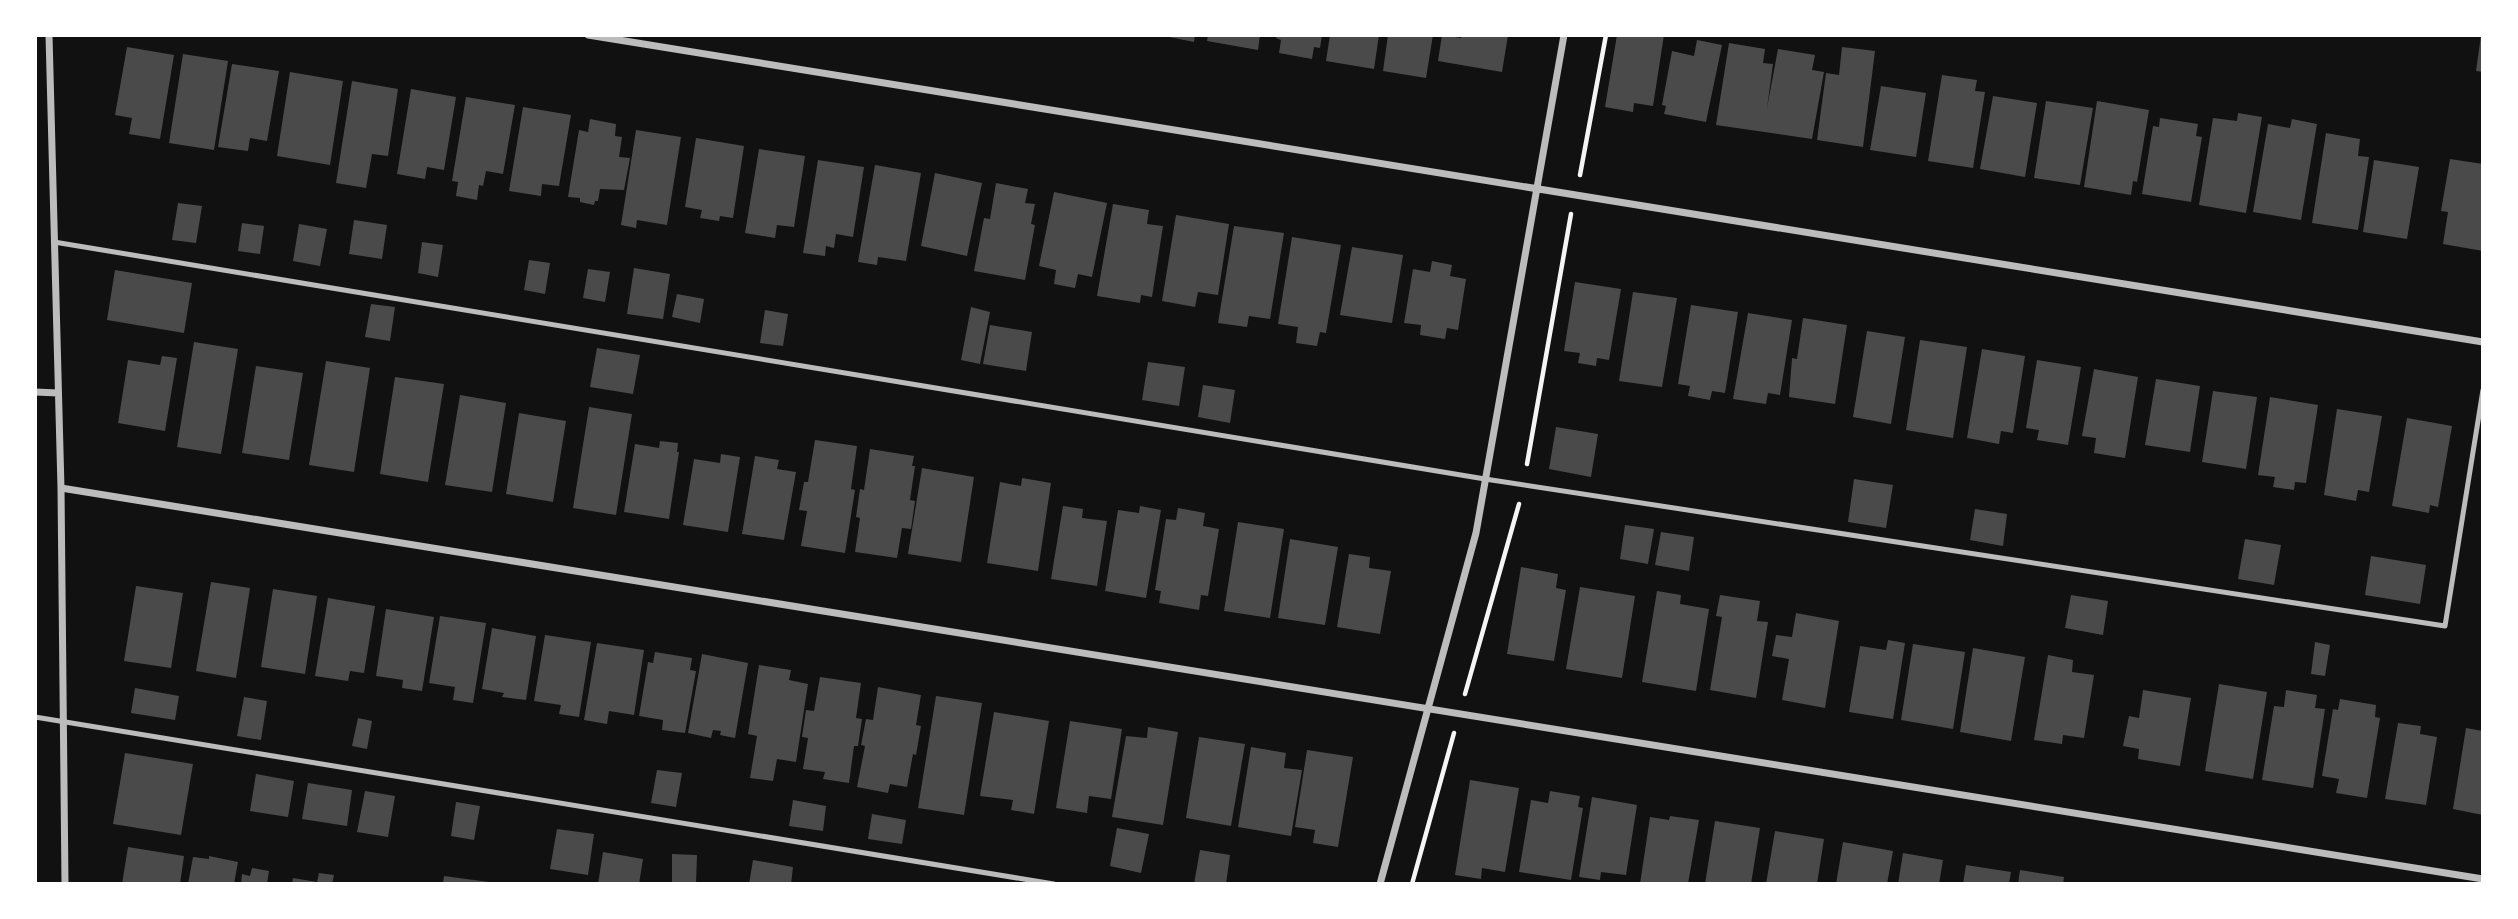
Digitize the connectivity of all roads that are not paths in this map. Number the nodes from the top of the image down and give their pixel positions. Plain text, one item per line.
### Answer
1 (49, 35) edge
2 (588, 35) edge
3 (1564, 35) edge
4 (1538, 189) junction
5 (54, 242) junction
6 (2483, 342) edge
7 (2483, 390) edge
8 (35, 393) edge
9 (58, 393) junction
10 (1485, 479) junction
11 (61, 488) junction
12 (1427, 709) junction
13 (35, 717) edge
14 (63, 723) junction
15 (2483, 879) edge
16 (65, 884) edge
17 (1054, 884) edge
18 (1380, 884) edge

1 - 5 street
2 - 4 street
3 - 4 street
4 - 6 street
4 - 10 street
5 - 9 street
5 - 10 lane
7 - 10 lane
8 - 9 street
9 - 11 street
10 - 12 street
11 - 12 street
11 - 14 street
12 - 15 street
12 - 18 street
13 - 14 lane
14 - 16 street
14 - 17 lane

